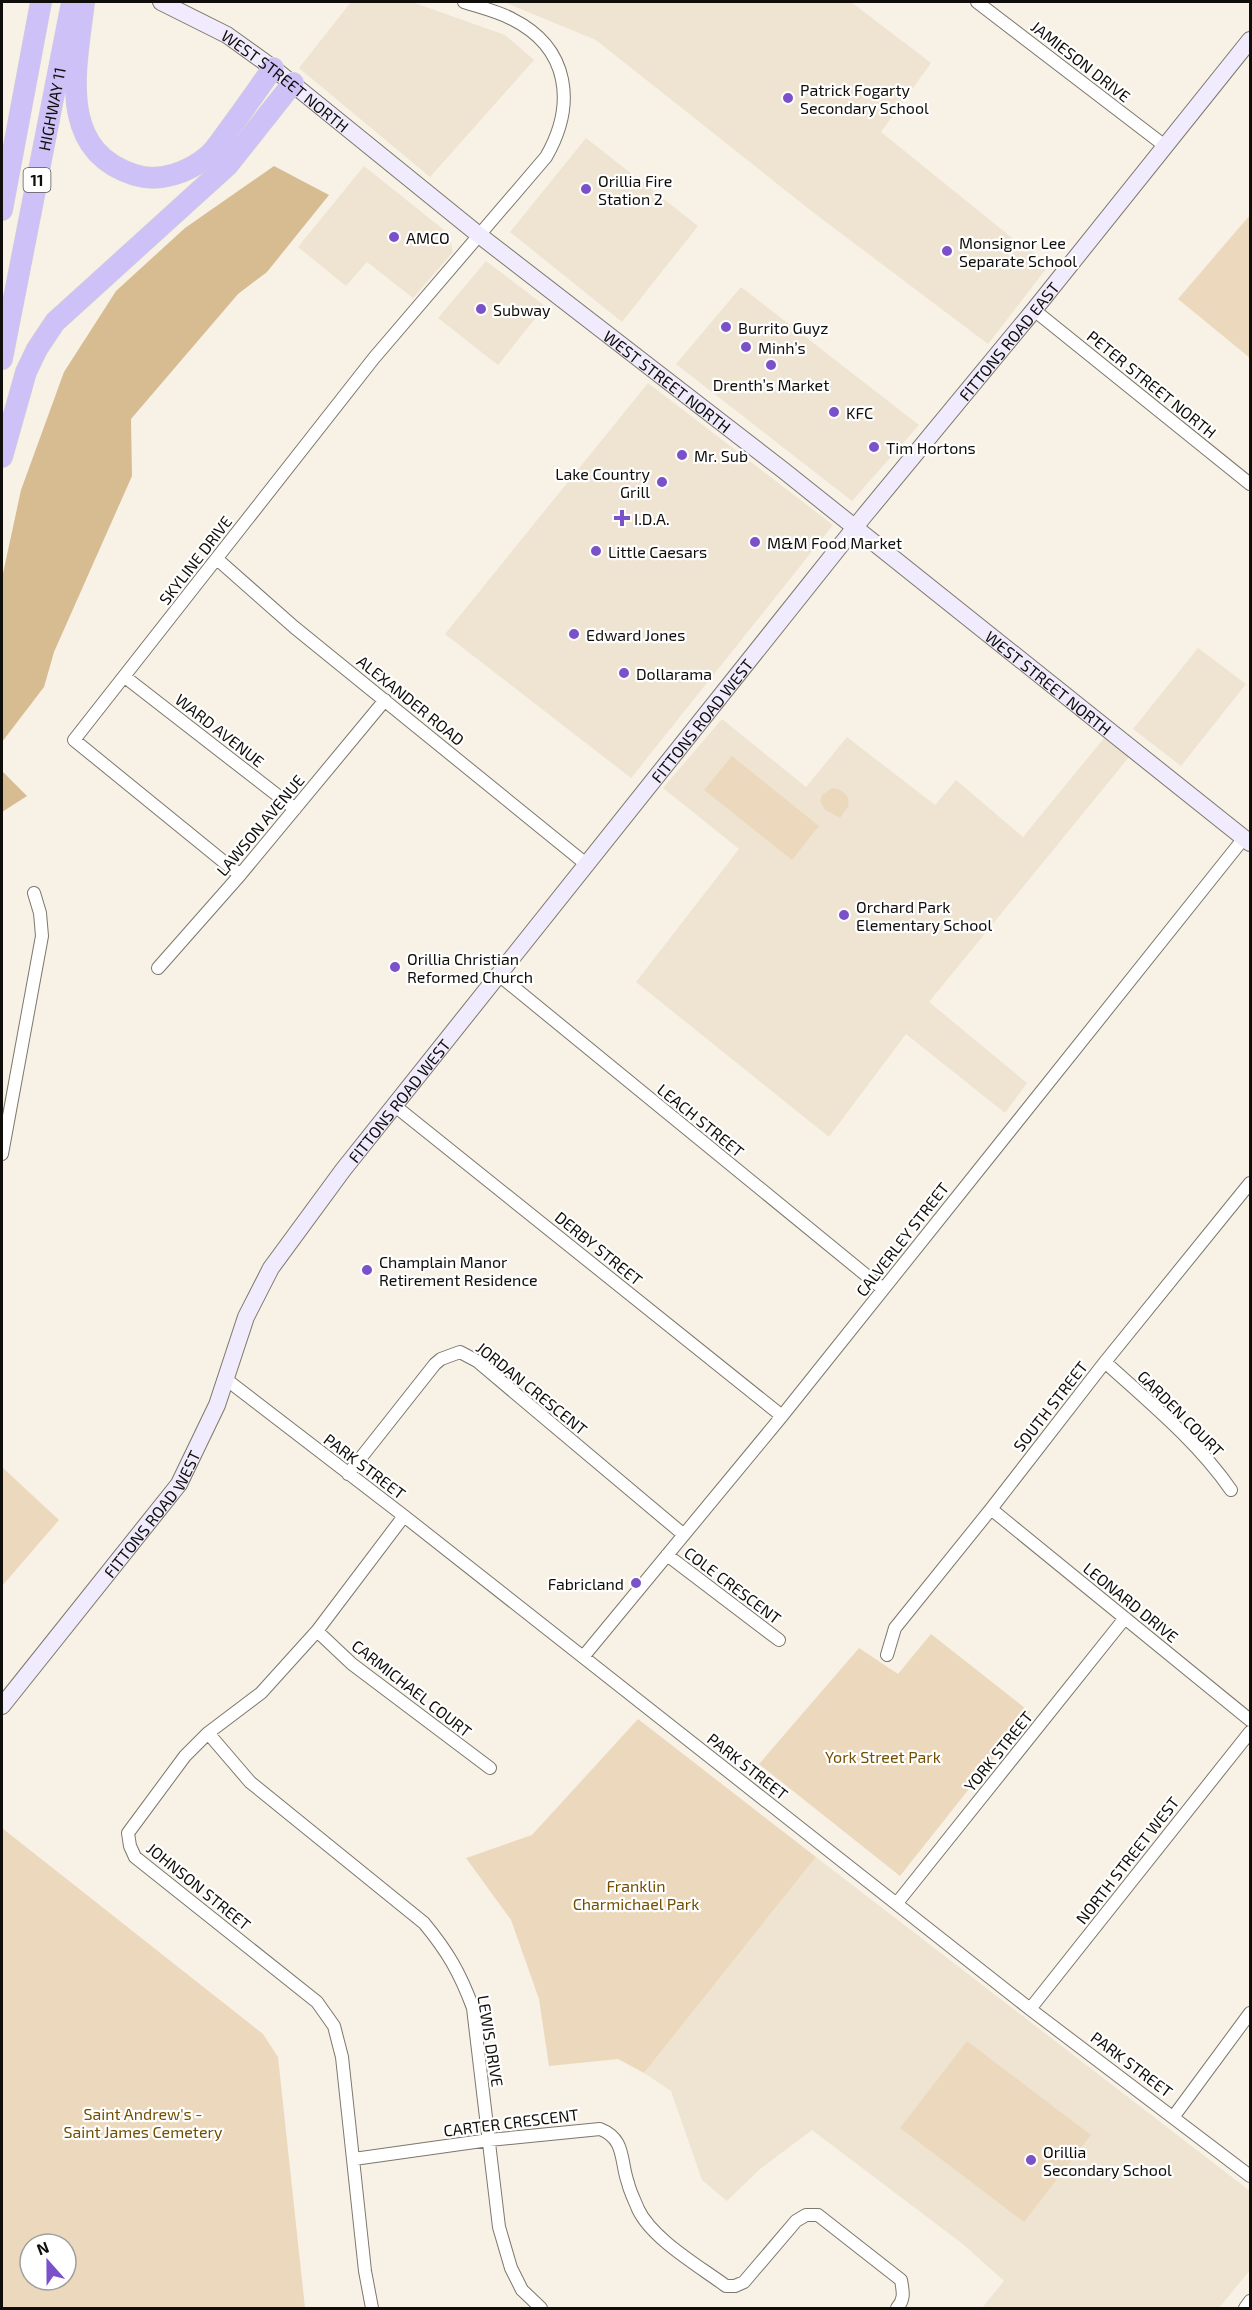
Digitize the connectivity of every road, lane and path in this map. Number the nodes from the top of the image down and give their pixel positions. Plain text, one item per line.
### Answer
1 (41, 2) edge
2 (72, 2) edge
3 (84, 2) edge
4 (161, 2) edge
5 (464, 2) edge
6 (977, 2) edge
7 (1251, 40) edge
8 (273, 68) junction
9 (293, 83) junction
10 (1165, 147) junction
11 (2, 210) edge
12 (478, 235) junction
13 (1034, 310) junction
14 (2, 359) edge
15 (2, 457) edge
16 (1251, 484) edge
17 (854, 528) junction
18 (217, 560) junction
19 (125, 677) junction
20 (385, 700) junction
21 (295, 809) junction
22 (1248, 841) edge
23 (586, 864) junction
24 (240, 876) junction
25 (34, 893) dead end
26 (158, 968) dead end
27 (500, 976) junction
28 (395, 1106) junction
29 (2, 1154) edge
30 (1251, 1183) edge
31 (883, 1289) junction
32 (1105, 1362) junction
33 (227, 1380) junction
34 (782, 1416) junction
35 (348, 1474) junction
36 (1231, 1490) dead end
37 (991, 1509) junction
38 (404, 1516) junction
39 (684, 1535) junction
40 (667, 1555) junction
41 (1125, 1618) junction
42 (317, 1631) junction
43 (779, 1640) dead end
44 (887, 1655) dead end
45 (583, 1657) junction
46 (2, 1706) edge
47 (1251, 1720) edge
48 (1251, 1732) edge
49 (208, 1733) junction
50 (490, 1768) dead end
51 (897, 1903) junction
52 (1030, 2009) junction
53 (1251, 2013) edge
54 (1174, 2116) junction
55 (489, 2140) junction
56 (354, 2159) junction
57 (1251, 2176) edge
58 (1251, 2301) edge
59 (372, 2308) edge
60 (541, 2308) edge
61 (897, 2308) edge
62 (1245, 2308) edge

1 - 11 highway, HIGHWAY 11 / 11
2 - 14 highway, HIGHWAY 11 / 11
3 - 8 highway
4 - 8 street, WEST STREET NORTH
5 - 12 street, SKYLINE DRIVE
6 - 10 street, JAMIESON DRIVE
7 - 10 street, FITTONS ROAD EAST
8 - 9 street, WEST STREET NORTH
9 - 12 street, WEST STREET NORTH
9 - 15 highway
10 - 13 street, FITTONS ROAD EAST
12 - 17 street, WEST STREET NORTH
12 - 18 street, SKYLINE DRIVE
13 - 16 street, PETER STREET NORTH
13 - 17 street, FITTONS ROAD EAST
17 - 22 street, WEST STREET NORTH
17 - 23 street, FITTONS ROAD WEST
18 - 19 street, SKYLINE DRIVE
18 - 20 street, ALEXANDER ROAD
19 - 21 street, WARD AVENUE
19 - 24 street, SKYLINE DRIVE
20 - 21 street, LAWSON AVENUE
20 - 23 street, ALEXANDER ROAD
21 - 24 street, LAWSON AVENUE
22 - 31 street, CALVERLEY STREET
23 - 27 street, FITTONS ROAD WEST
24 - 26 street, LAWSON AVENUE
25 - 29 street
27 - 28 street, FITTONS ROAD WEST
27 - 31 street, LEACH STREET
28 - 33 street, FITTONS ROAD WEST
28 - 34 street, DERBY STREET
30 - 32 street, SOUTH STREET
31 - 34 street, CALVERLEY STREET
32 - 36 street, GARDEN COURT
32 - 37 street, SOUTH STREET
33 - 35 street, PARK STREET
33 - 46 street, FITTONS ROAD WEST
34 - 39 street, CALVERLEY STREET
35 - 38 street, PARK STREET
35 - 39 street, JORDAN CRESCENT
37 - 41 street, LEONARD DRIVE
37 - 44 street, SOUTH STREET
38 - 42 street, JOHNSON STREET
38 - 45 street, PARK STREET
39 - 40 street, CALVERLEY STREET
40 - 43 street, COLE CRESCENT
40 - 45 street, CALVERLEY STREET
41 - 47 street, LEONARD DRIVE
41 - 51 street, YORK STREET
42 - 49 street, JOHNSON STREET
42 - 50 street, CARMICHAEL COURT
45 - 51 street, PARK STREET
48 - 52 street, NORTH STREET WEST
49 - 55 street, LEWIS DRIVE
49 - 56 street, JOHNSON STREET
51 - 52 street, PARK STREET
52 - 54 street, PARK STREET
53 - 54 street
54 - 57 street, PARK STREET
55 - 56 street, CARTER CRESCENT
55 - 60 street, LEWIS DRIVE
55 - 61 street, CARTER CRESCENT
56 - 59 street, JOHNSON STREET
58 - 62 street

